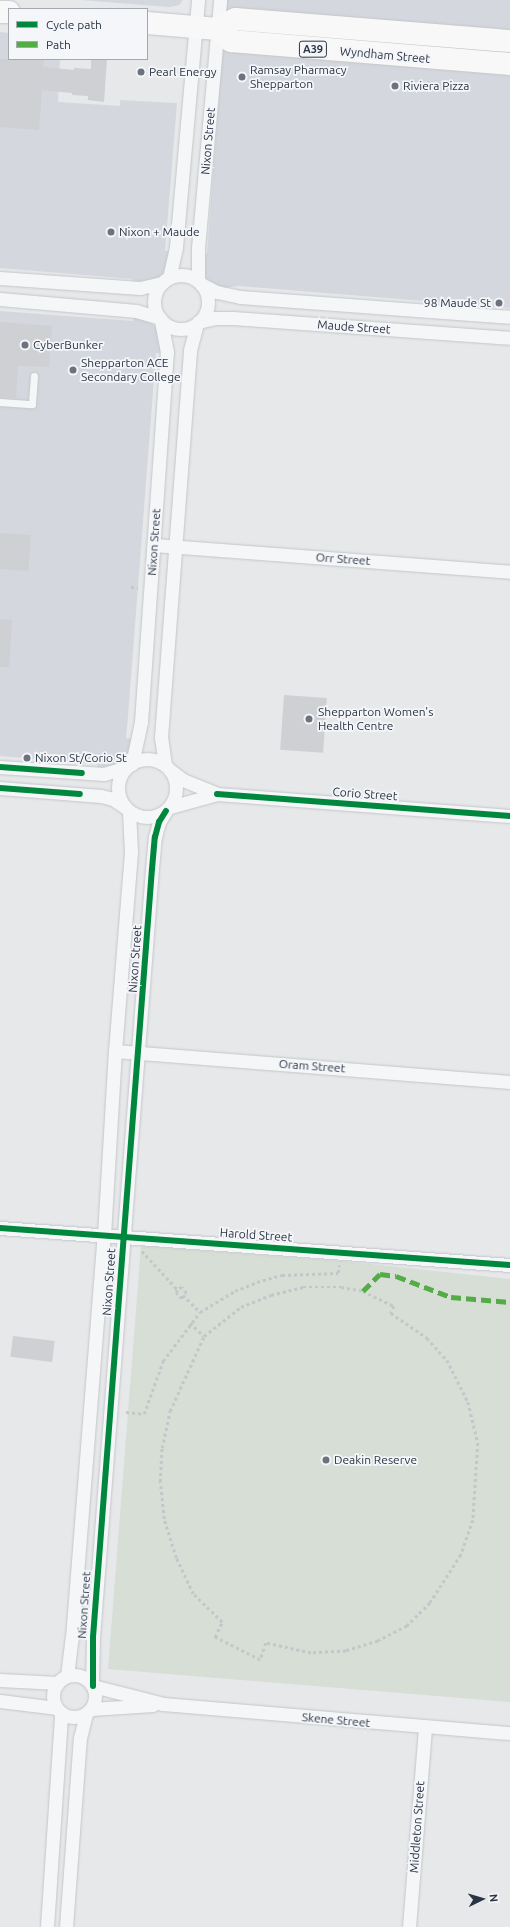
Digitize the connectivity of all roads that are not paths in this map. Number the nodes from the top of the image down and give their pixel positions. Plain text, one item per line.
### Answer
1 (198, 0) edge
2 (220, 0) edge
3 (148, 23) edge
4 (196, 27) junction
5 (218, 29) junction
6 (510, 41) edge
7 (510, 64) edge
8 (0, 278) edge
9 (166, 280) junction
10 (200, 282) junction
11 (0, 299) edge
12 (330, 303) junction
13 (461, 314) junction
14 (510, 317) edge
15 (161, 319) junction
16 (197, 323) junction
17 (328, 325) junction
18 (459, 334) junction
19 (510, 338) edge
20 (34, 376) dead end
21 (0, 402) edge
22 (154, 544) junction
23 (175, 546) junction
24 (510, 572) edge
25 (130, 765) junction
26 (0, 767) edge
27 (168, 768) junction
28 (0, 788) edge
29 (217, 794) junction
30 (127, 809) junction
31 (168, 809) junction
32 (510, 816) edge
33 (115, 1051) junction
34 (139, 1053) junction
35 (510, 1082) edge
36 (0, 1228) edge
37 (104, 1235) junction
38 (124, 1237) junction
39 (510, 1265) edge
40 (62, 1679) junction
41 (0, 1680) edge
42 (92, 1685) junction
43 (0, 1701) edge
44 (163, 1704) junction
45 (59, 1711) junction
46 (89, 1712) junction
47 (425, 1728) junction
48 (510, 1733) edge
49 (47, 1927) edge
50 (66, 1927) edge
51 (409, 1927) edge

1 - 4 street, Nixon Street
2 - 5 street, Nixon Street
3 - 4 highway
4 - 5 highway
4 - 9 street, Nixon Street
5 - 6 highway, Wyndham Street / A39
5 - 7 highway, Wyndham Street / A39
5 - 10 street, Nixon Street
8 - 9 street
9 - 10 street
9 - 15 street
10 - 12 street, Maude Street
10 - 16 street
11 - 15 street
12 - 13 street, Maude Street
12 - 17 street
13 - 14 street, Maude Street
13 - 18 street
15 - 16 street
15 - 22 street, Nixon Street
16 - 17 street, Maude Street
16 - 23 street, Nixon Street
17 - 18 street, Maude Street
18 - 19 street, Maude Street
20 - 21 lane
22 - 23 street, Orr Street
22 - 25 street, Nixon Street
23 - 24 street, Orr Street
23 - 27 street, Nixon Street
25 - 26 street
25 - 27 street
25 - 30 street
27 - 29 street, Corio Street
27 - 31 street
28 - 30 street
29 - 31 street, Corio Street
29 - 32 street, Corio Street
30 - 31 street
30 - 33 street, Nixon Street
31 - 34 street, Nixon Street
33 - 34 street, Oram Street
33 - 37 street, Nixon Street
34 - 35 street, Oram Street
34 - 38 street, Nixon Street
36 - 37 street, Harold Street
37 - 38 street, Harold Street
37 - 40 street, Nixon Street
38 - 39 street, Harold Street
38 - 42 street, Nixon Street
40 - 41 street
40 - 42 street
40 - 45 street
42 - 44 street, Skene Street
42 - 46 street
43 - 45 street
44 - 46 street, Skene Street
44 - 47 street, Skene Street
45 - 46 street
45 - 49 street
46 - 50 street
47 - 48 street, Skene Street
47 - 51 street, Middleton Street

